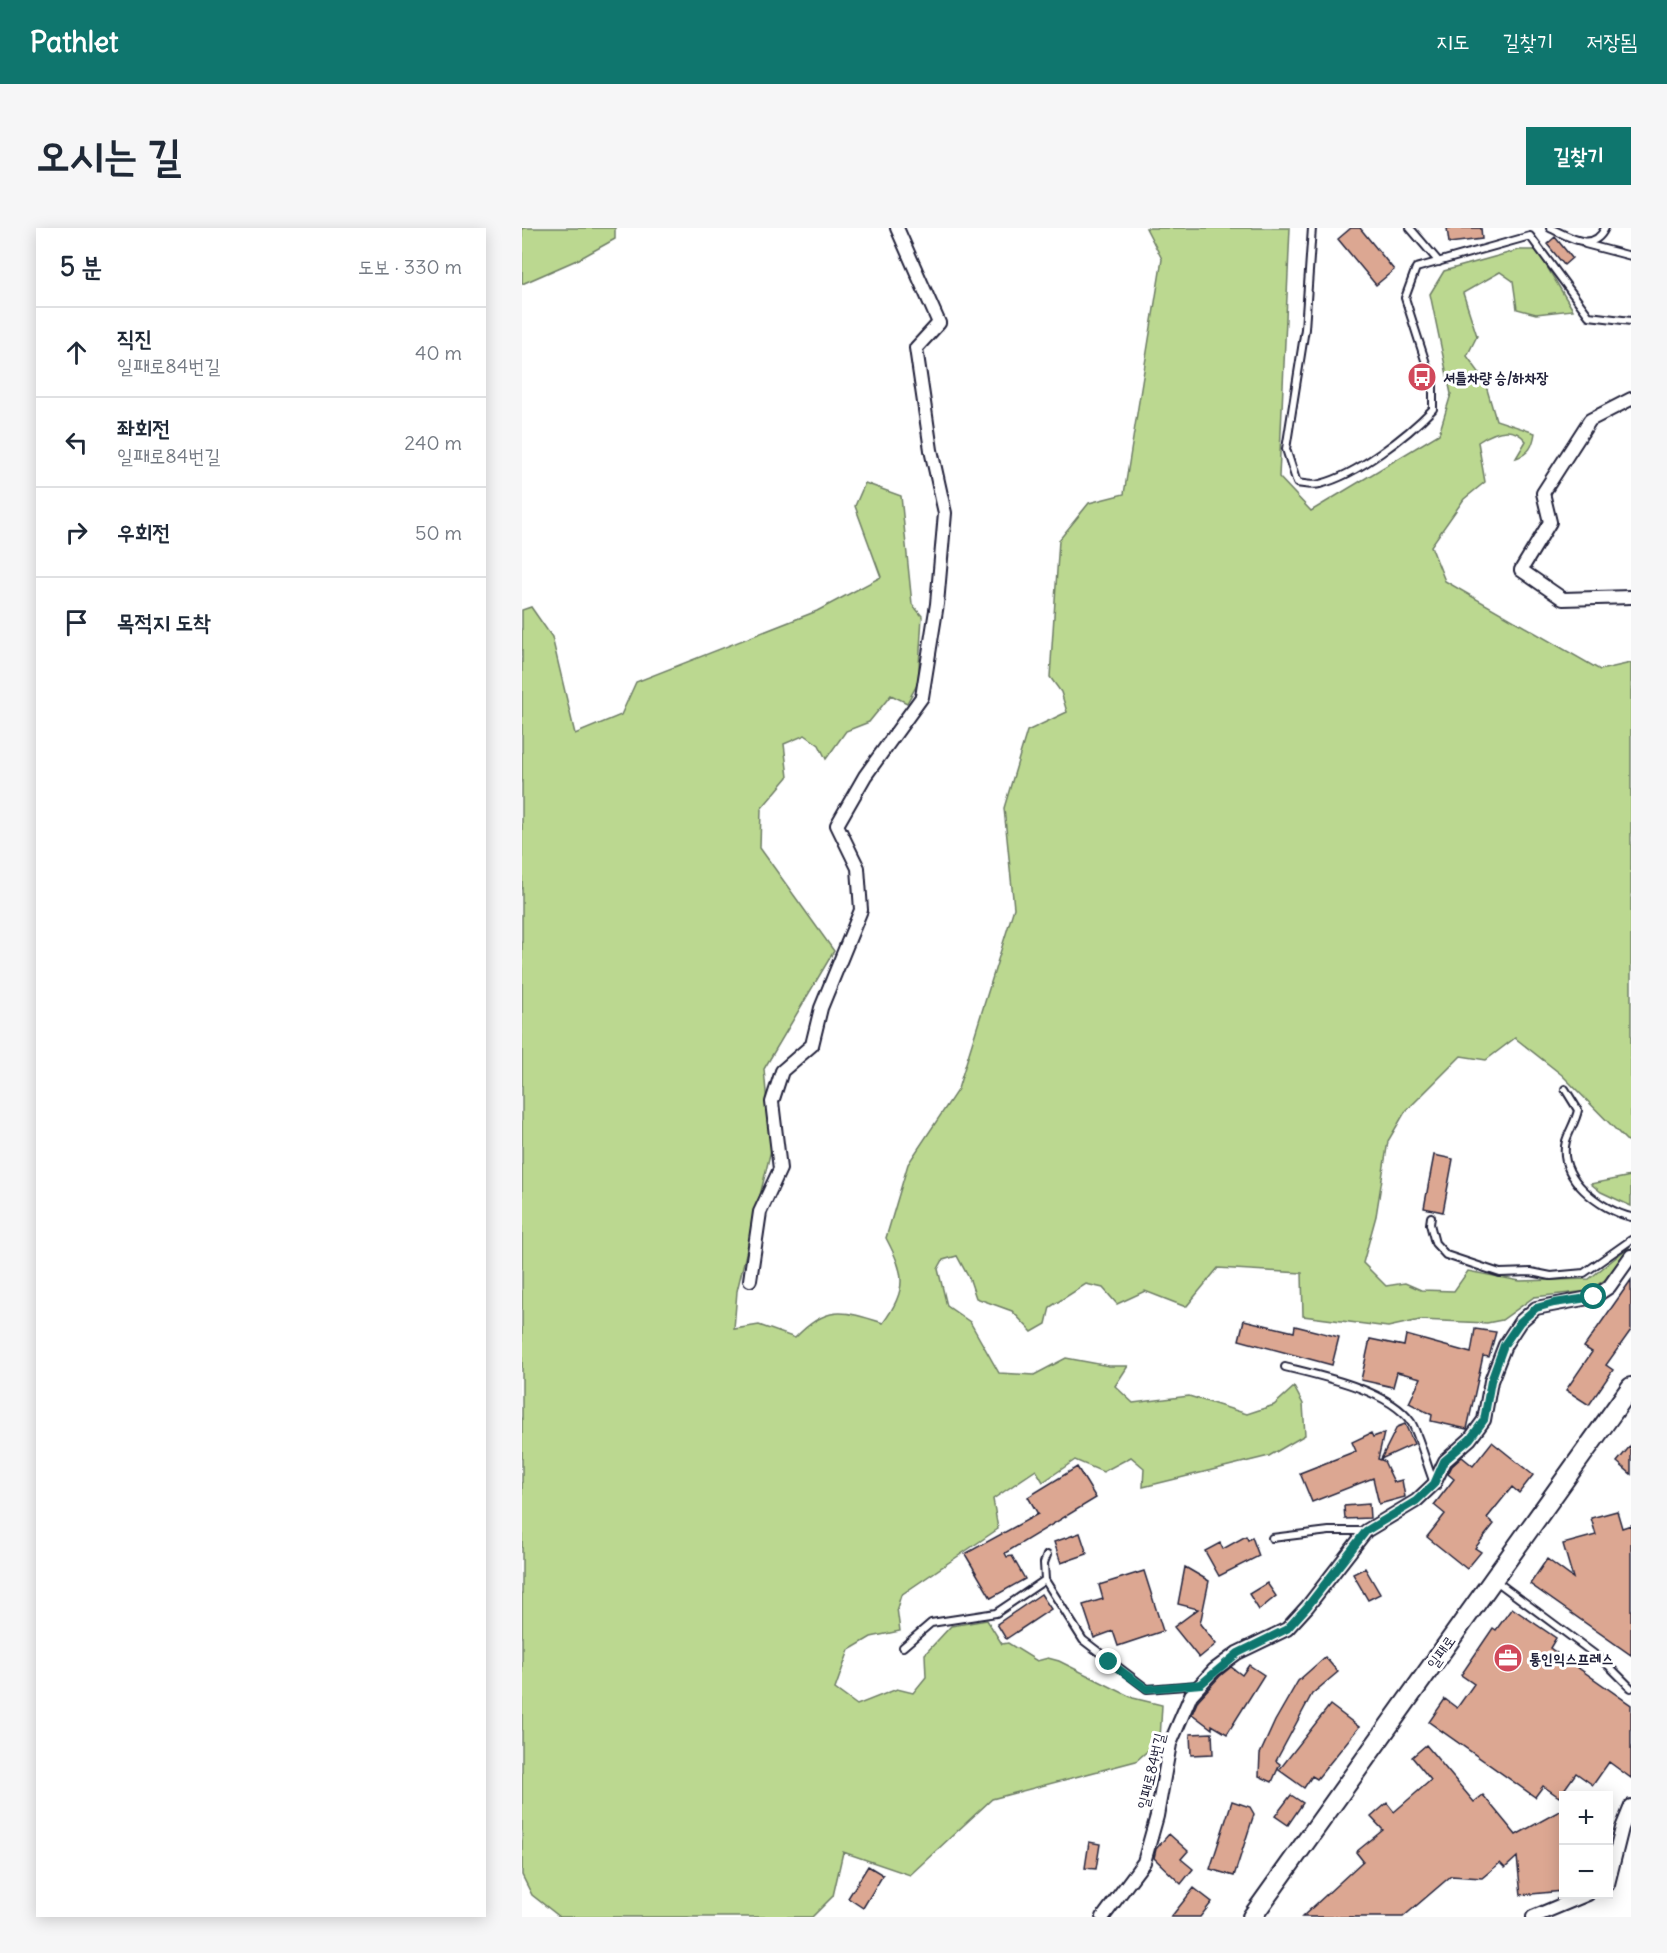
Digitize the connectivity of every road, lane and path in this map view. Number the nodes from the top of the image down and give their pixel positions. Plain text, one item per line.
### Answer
1 (897, 228) edge
2 (1312, 228) edge
3 (1410, 228) edge
4 (1533, 228) edge
5 (1550, 228) edge
6 (1605, 228) edge
7 (1530, 236) junction
8 (1585, 244) junction
9 (1631, 256) edge
10 (1439, 261) junction
11 (1631, 321) edge
12 (1631, 399) edge
13 (1631, 597) edge
14 (1566, 1089) dead end
15 (1431, 1217) dead end
16 (1631, 1217) edge
17 (1631, 1240) edge
18 (1631, 1256) edge
19 (750, 1280) dead end
20 (1285, 1367) dead end
21 (1631, 1387) edge
22 (1434, 1484) junction
23 (1366, 1531) junction
24 (1272, 1538) dead end
25 (1047, 1555) dead end
26 (1493, 1579) junction
27 (1045, 1580) junction
28 (903, 1647) dead end
29 (1201, 1684) junction
30 (1631, 1688) edge
31 (1631, 1806) edge
32 (1613, 1864) edge
33 (1576, 1899) edge
34 (1103, 1917) edge
35 (1252, 1917) edge
36 (1533, 1917) edge

1 - 19 street
2 - 10 lane
3 - 10 lane
4 - 7 lane
5 - 8 lane
6 - 8 lane
7 - 10 lane
7 - 11 lane
8 - 9 lane
12 - 13 street
14 - 16 lane
15 - 17 lane
18 - 22 street, 일패로84번길
20 - 22 lane
21 - 26 street, 일패로
22 - 23 street, 일패로84번길
23 - 24 lane
23 - 29 street, 일패로84번길
25 - 27 lane
26 - 30 lane
26 - 35 street, 일패로
27 - 28 lane
27 - 29 lane
29 - 34 street, 일패로84번길
31 - 32 street
33 - 36 street

